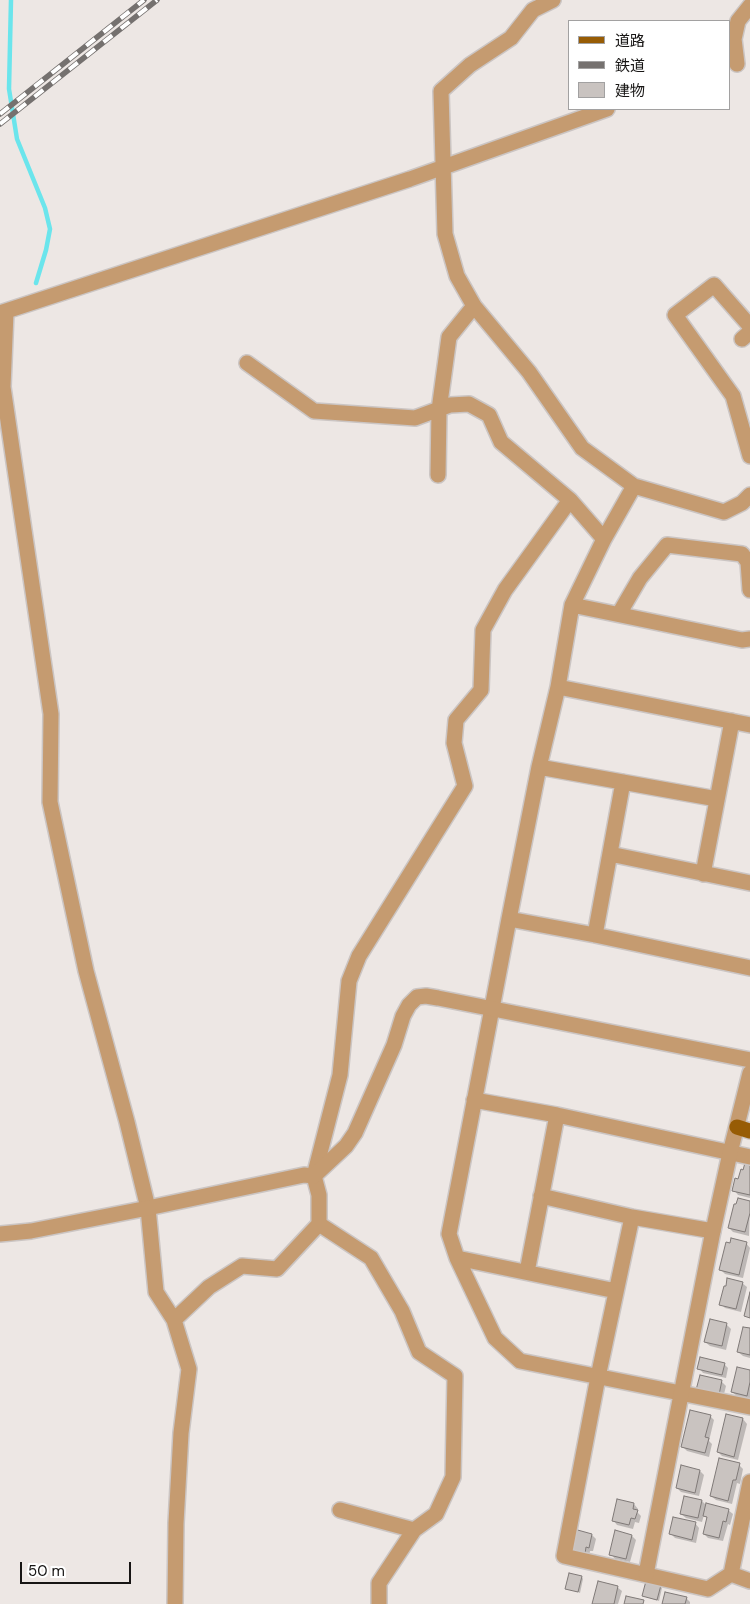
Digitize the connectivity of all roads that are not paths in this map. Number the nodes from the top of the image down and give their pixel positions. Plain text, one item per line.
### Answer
1 (553, 0) edge
2 (534, 5) edge
3 (750, 6) edge
4 (739, 64) edge
5 (605, 110) edge
6 (442, 168) junction
7 (474, 306) junction
8 (3, 312) edge
9 (747, 332) edge
10 (247, 363) dead end
11 (439, 410) junction
12 (750, 456) edge
13 (438, 474) dead end
14 (634, 486) junction
15 (750, 495) edge
16 (570, 500) junction
17 (604, 539) junction
18 (750, 590) edge
19 (572, 605) junction
20 (619, 614) junction
21 (750, 639) edge
22 (558, 687) junction
23 (732, 721) junction
24 (750, 725) edge
25 (539, 767) junction
26 (623, 782) junction
27 (717, 799) junction
28 (610, 854) junction
29 (703, 874) junction
30 (750, 883) edge
31 (509, 919) junction
32 (595, 935) junction
33 (750, 968) edge
34 (492, 1009) junction
35 (750, 1060) edge
36 (750, 1073) edge
37 (474, 1100) junction
38 (557, 1115) junction
39 (744, 1129) edge
40 (730, 1153) junction
41 (750, 1157) edge
42 (314, 1176) junction
43 (541, 1196) junction
44 (148, 1208) junction
45 (632, 1217) junction
46 (319, 1224) junction
47 (713, 1230) junction
48 (0, 1234) edge
49 (457, 1258) junction
50 (528, 1272) junction
51 (616, 1291) junction
52 (174, 1320) junction
53 (598, 1376) junction
54 (682, 1393) junction
55 (750, 1407) edge
56 (750, 1482) edge
57 (340, 1510) dead end
58 (414, 1530) junction
59 (646, 1574) junction
60 (739, 1577) edge
61 (174, 1604) edge
62 (379, 1604) edge

1 - 2 street
2 - 6 street
3 - 4 street
5 - 6 street
6 - 7 street
6 - 8 street
7 - 11 street
7 - 14 street
8 - 44 street
9 - 12 street
10 - 11 street
11 - 13 street
11 - 16 street
14 - 15 street
14 - 17 street
16 - 17 street
16 - 42 street
17 - 19 street
18 - 20 street
19 - 20 street
19 - 22 street
20 - 21 street
22 - 23 street
22 - 25 street
23 - 24 street
23 - 27 street
25 - 26 street
25 - 31 street
26 - 27 street
26 - 28 street
27 - 29 street
28 - 29 street
28 - 32 street
29 - 30 street
31 - 32 street
31 - 34 street
32 - 33 street
34 - 35 street
34 - 37 street
34 - 42 street
36 - 39 street
37 - 38 street
37 - 49 street
38 - 40 street
38 - 43 street
39 - 40 street
40 - 41 street
40 - 47 street
42 - 44 street
42 - 46 street
43 - 45 street
43 - 50 street
44 - 48 street
44 - 52 street
45 - 47 street
45 - 51 street
46 - 52 street
46 - 58 street
47 - 54 street
49 - 50 street
49 - 53 street
50 - 51 street
51 - 53 street
52 - 61 street
53 - 54 street
53 - 59 street
54 - 55 street
54 - 59 street
56 - 60 street
57 - 58 street
58 - 62 street
59 - 60 street

